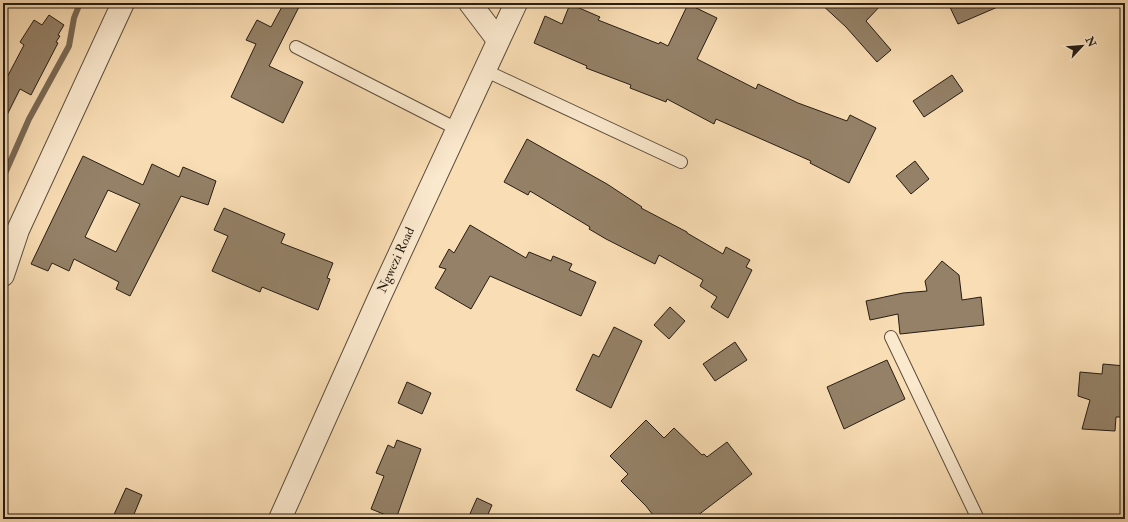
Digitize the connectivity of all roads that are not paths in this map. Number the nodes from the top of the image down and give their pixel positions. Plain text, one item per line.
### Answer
1 (123, 3) edge
2 (470, 3) edge
3 (516, 3) edge
4 (498, 40) junction
5 (296, 47) dead end
6 (484, 70) junction
7 (457, 129) junction
8 (681, 162) dead end
9 (3, 276) edge
10 (890, 337) dead end
11 (280, 519) edge
12 (978, 519) edge

1 - 9 street
2 - 4 street
3 - 4 street, Ngwezi Road
4 - 6 street, Ngwezi Road
5 - 7 lane
6 - 7 street, Ngwezi Road
6 - 8 lane
7 - 11 street, Ngwezi Road
10 - 12 lane

